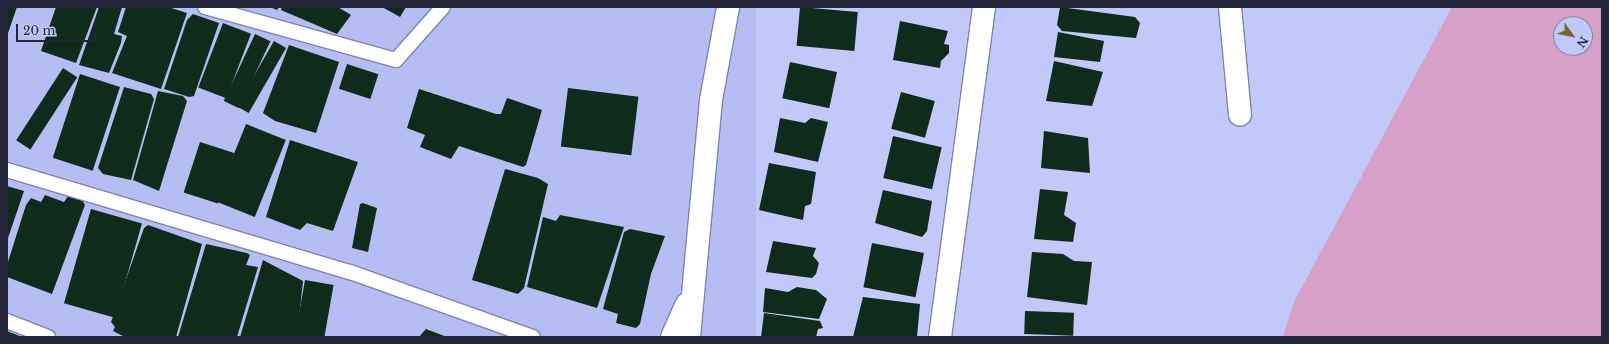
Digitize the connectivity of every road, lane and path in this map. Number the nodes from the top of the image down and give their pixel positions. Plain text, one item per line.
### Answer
1 (205, 7) edge
2 (443, 7) edge
3 (728, 7) edge
4 (984, 7) edge
5 (1230, 7) edge
6 (1240, 115) dead end
7 (7, 170) edge
8 (694, 288) junction
9 (7, 321) edge
10 (48, 337) edge
11 (533, 337) edge
12 (672, 337) edge
13 (689, 337) edge
14 (940, 337) edge

1 - 2 lane
3 - 8 street
4 - 14 street
5 - 6 street
7 - 11 lane
8 - 12 street
8 - 13 street
9 - 10 lane

